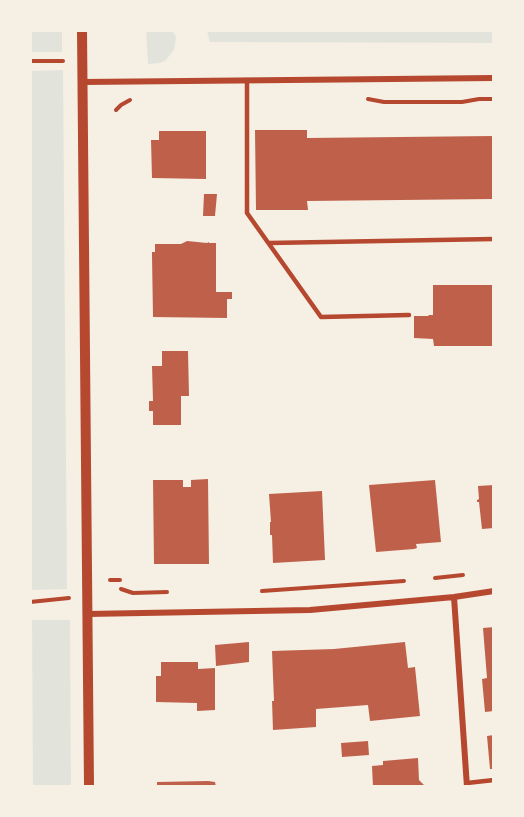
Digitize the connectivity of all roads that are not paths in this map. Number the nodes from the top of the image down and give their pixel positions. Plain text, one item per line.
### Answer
1 (82, 30) edge
2 (494, 78) edge
3 (247, 80) junction
4 (82, 82) junction
5 (494, 239) edge
6 (268, 243) junction
7 (409, 315) dead end
8 (494, 591) edge
9 (454, 597) junction
10 (87, 614) junction
11 (494, 780) edge
12 (467, 785) edge
13 (88, 787) edge

1 - 4 street
2 - 3 street
3 - 4 street
3 - 6 lane
4 - 10 street
5 - 6 lane
6 - 7 lane
8 - 9 street
9 - 10 street
9 - 12 street
10 - 13 street
11 - 12 lane

